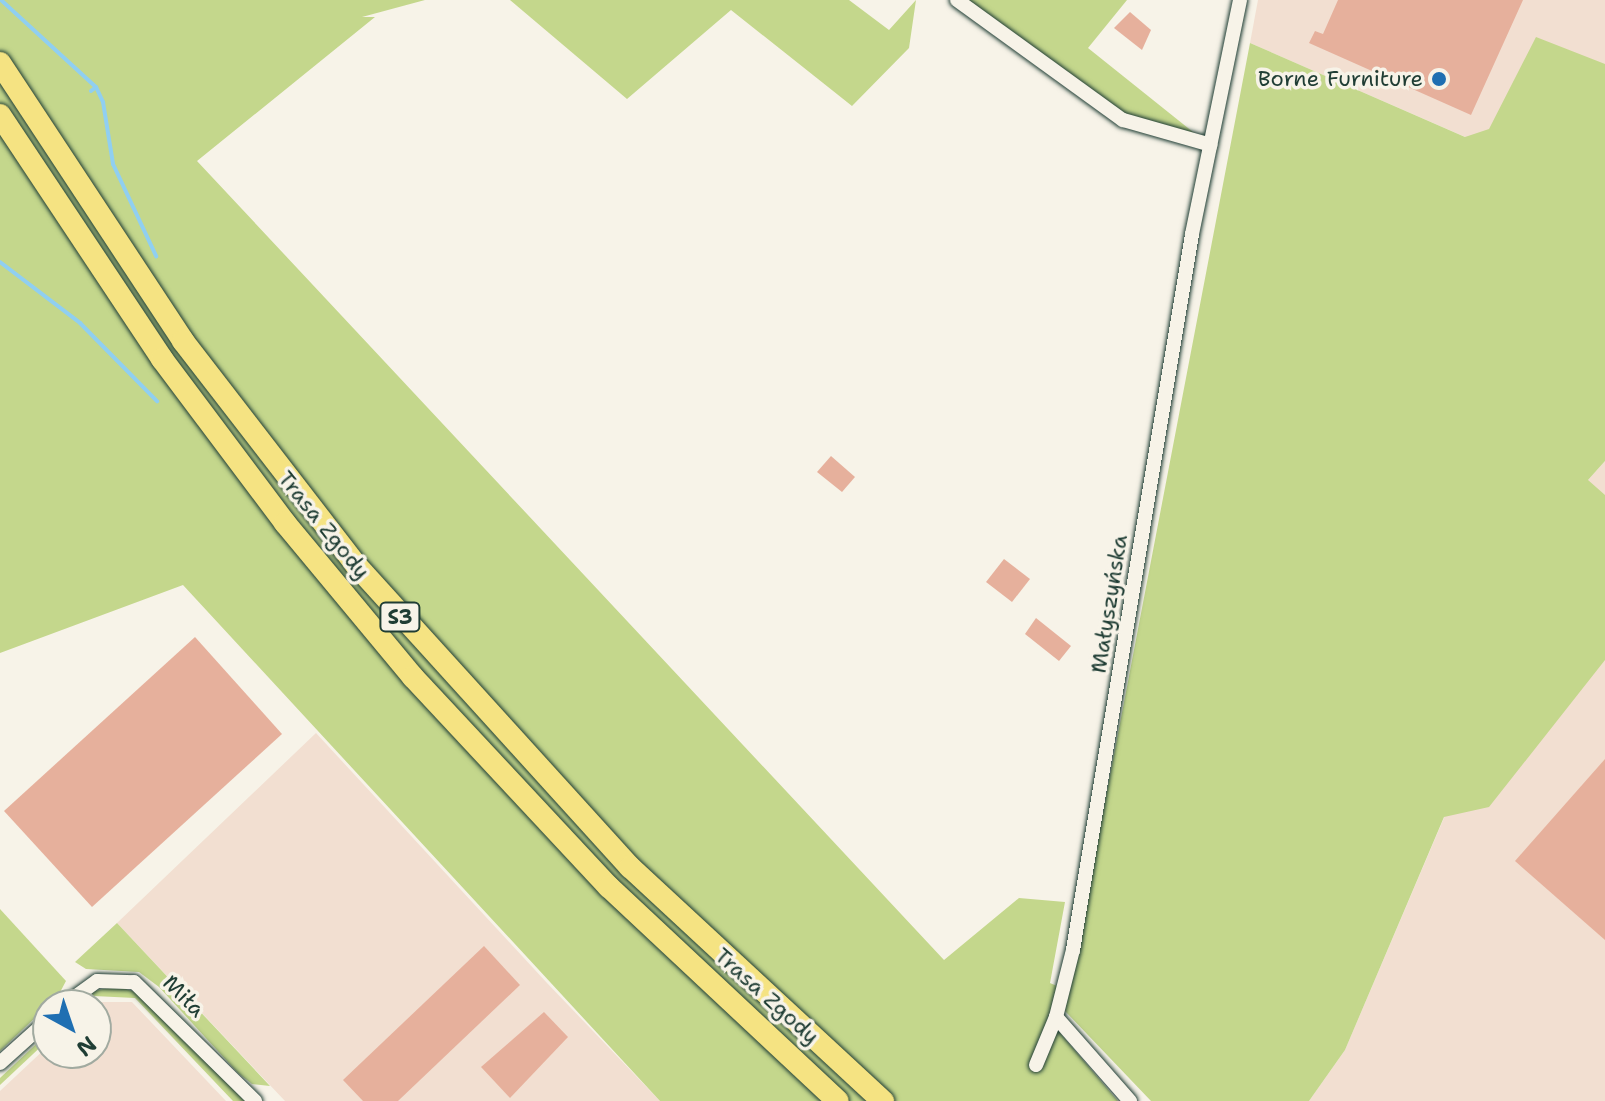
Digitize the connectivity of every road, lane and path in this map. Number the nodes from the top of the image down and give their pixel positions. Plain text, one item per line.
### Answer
1 (957, 0) edge
2 (1240, 0) edge
3 (0, 63) edge
4 (0, 115) edge
5 (1211, 145) junction
6 (86, 989) edge
7 (1056, 1017) junction
8 (32, 1034) edge
9 (0, 1063) edge
10 (1036, 1065) dead end
11 (255, 1101) edge
12 (838, 1101) edge
13 (883, 1101) edge
14 (1130, 1101) edge

1 - 5 street
2 - 5 street, Małyszyńska
3 - 13 highway, Trasa Zgody / S3
4 - 12 highway, Trasa Zgody / S3
5 - 7 street, Małyszyńska
6 - 11 street, Miła
7 - 10 street, Małyszyńska
7 - 14 street
8 - 9 street

